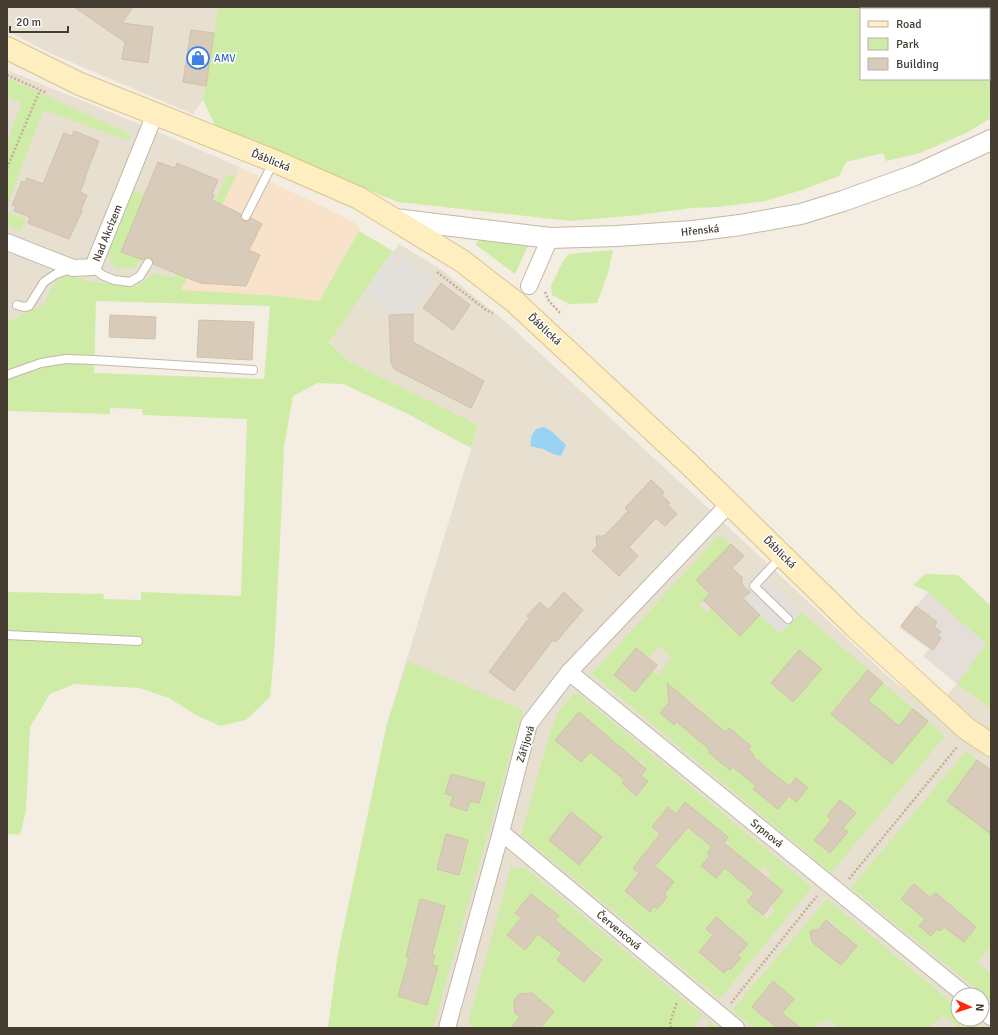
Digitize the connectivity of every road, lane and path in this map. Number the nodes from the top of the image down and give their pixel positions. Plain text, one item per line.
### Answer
1 (7, 48) edge
2 (7, 75) edge
3 (40, 90) junction
4 (54, 96) dead end
5 (155, 114) junction
6 (991, 140) edge
7 (274, 161) junction
8 (7, 168) edge
9 (246, 216) dead end
10 (395, 220) junction
11 (550, 238) junction
12 (7, 242) edge
13 (148, 262) dead end
14 (93, 267) junction
15 (74, 268) junction
16 (435, 270) dead end
17 (529, 286) dead end
18 (17, 305) dead end
19 (499, 315) dead end
20 (253, 370) dead end
21 (7, 375) edge
22 (730, 503) junction
23 (783, 556) junction
24 (788, 619) dead end
25 (7, 635) edge
26 (138, 641) dead end
27 (569, 672) junction
28 (961, 742) dead end
29 (991, 746) edge
30 (501, 832) junction
31 (834, 887) junction
32 (685, 986) junction
33 (955, 987) edge
34 (721, 1015) junction
35 (451, 1026) edge
36 (671, 1028) edge
37 (736, 1028) edge

1 - 5 main road, Ďáblická
2 - 3 path
3 - 4 path
3 - 8 path
5 - 7 main road, Ďáblická
5 - 14 street, Nad Akcízem
6 - 11 street, Hřenská
7 - 9 lane
7 - 10 main road, Ďáblická
10 - 11 street, Hřenská
10 - 22 main road, Ďáblická
11 - 17 street
12 - 15 street, Nad Akcízem
13 - 14 lane
14 - 15 street, Nad Akcízem
15 - 18 lane
16 - 19 path
20 - 21 lane
22 - 23 main road, Ďáblická
22 - 27 street, Zářijová
23 - 24 lane
23 - 29 main road, Ďáblická
25 - 26 lane
27 - 30 street, Zářijová
27 - 31 street, Srpnová
28 - 31 path
30 - 32 street, Červencová
30 - 35 street, Zářijová
31 - 33 street, Srpnová
31 - 34 path
32 - 34 street, Červencová
32 - 36 path
34 - 37 street, Červencová

